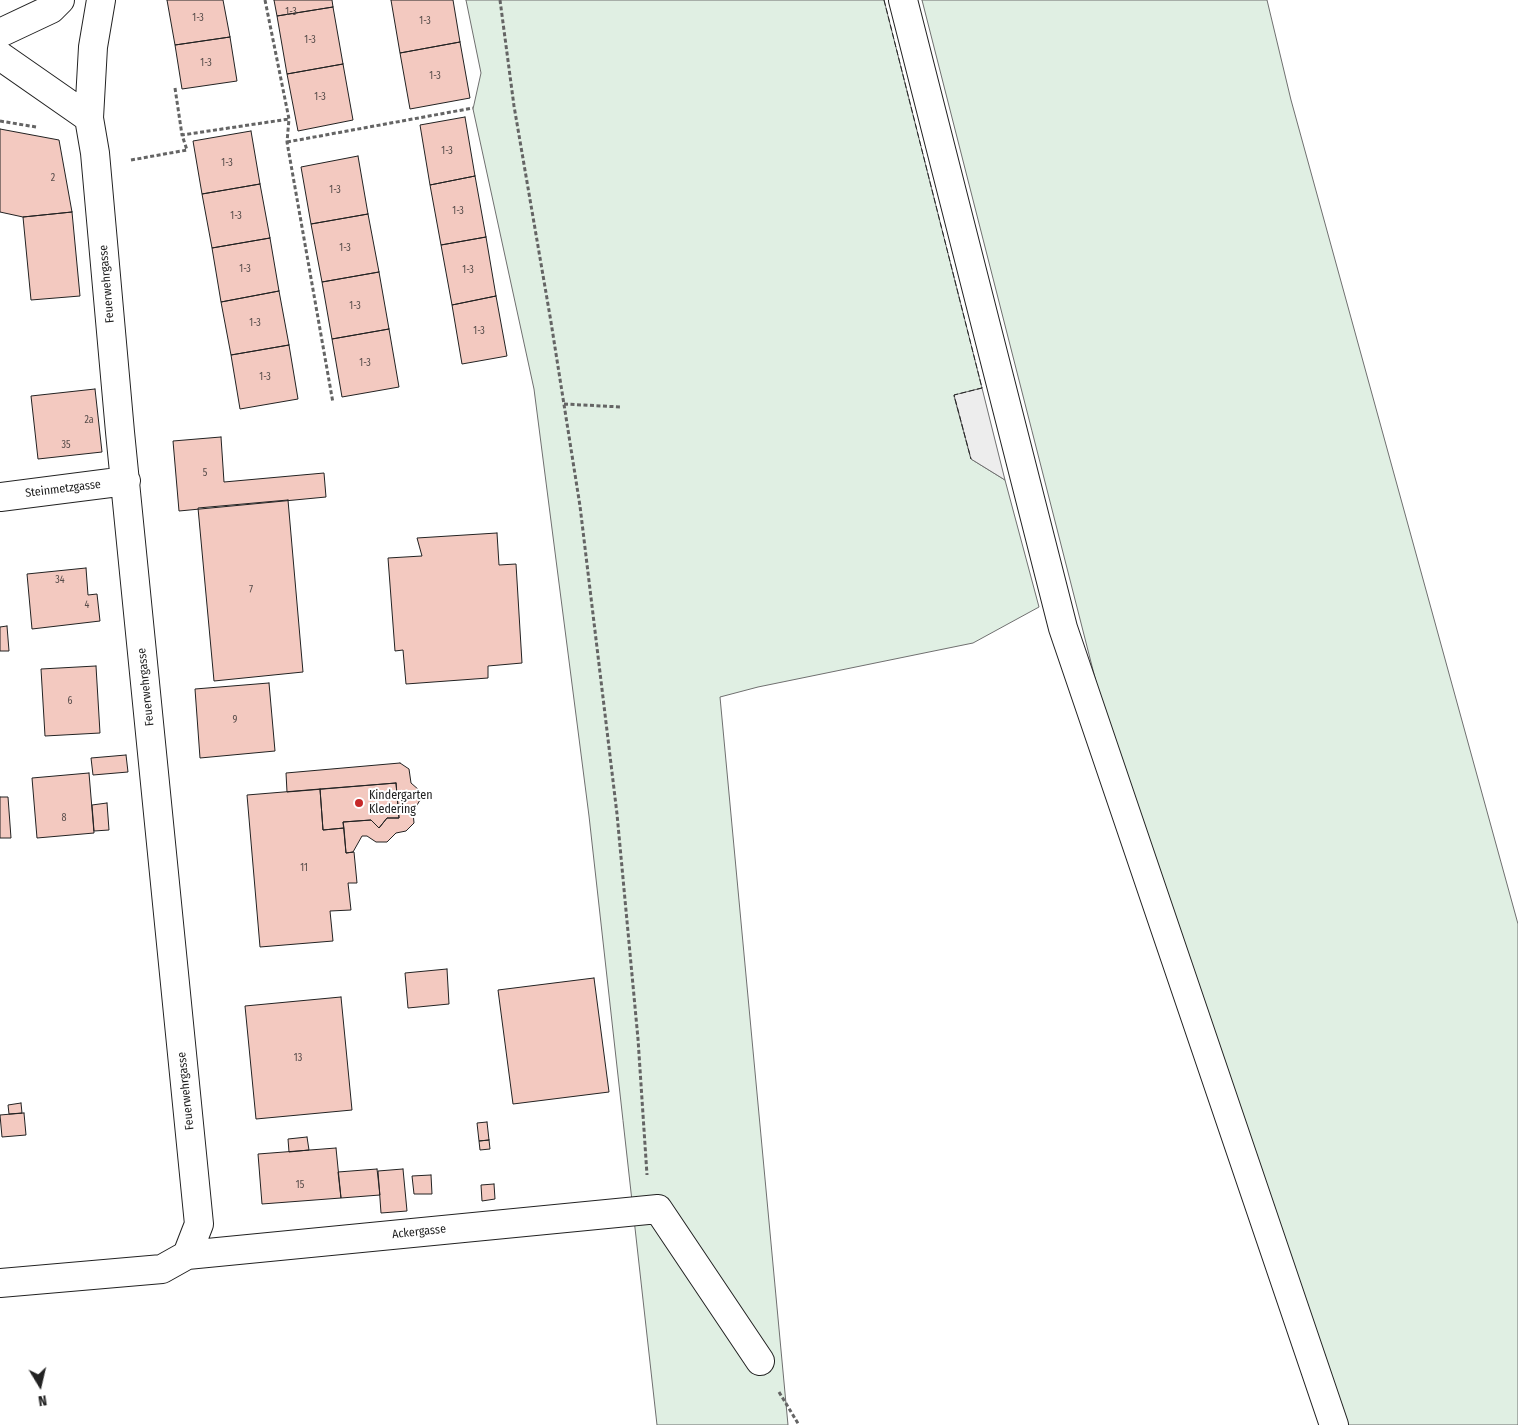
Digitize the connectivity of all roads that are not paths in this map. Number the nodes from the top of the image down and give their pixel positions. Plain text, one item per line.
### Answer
1 (60, 0) edge
2 (101, 0) edge
3 (903, 0) edge
4 (0, 33) edge
5 (0, 56) edge
6 (89, 118) junction
7 (126, 481) junction
8 (0, 497) edge
9 (187, 1255) junction
10 (0, 1282) edge
11 (760, 1361) dead end
12 (1334, 1425) edge

1 - 4 street
2 - 6 street, Feuerwehrgasse
3 - 12 street
5 - 6 street
6 - 7 street, Feuerwehrgasse
7 - 8 street, Steinmetzgasse
7 - 9 street, Feuerwehrgasse
9 - 10 street, Ackergasse
9 - 11 street, Ackergasse

